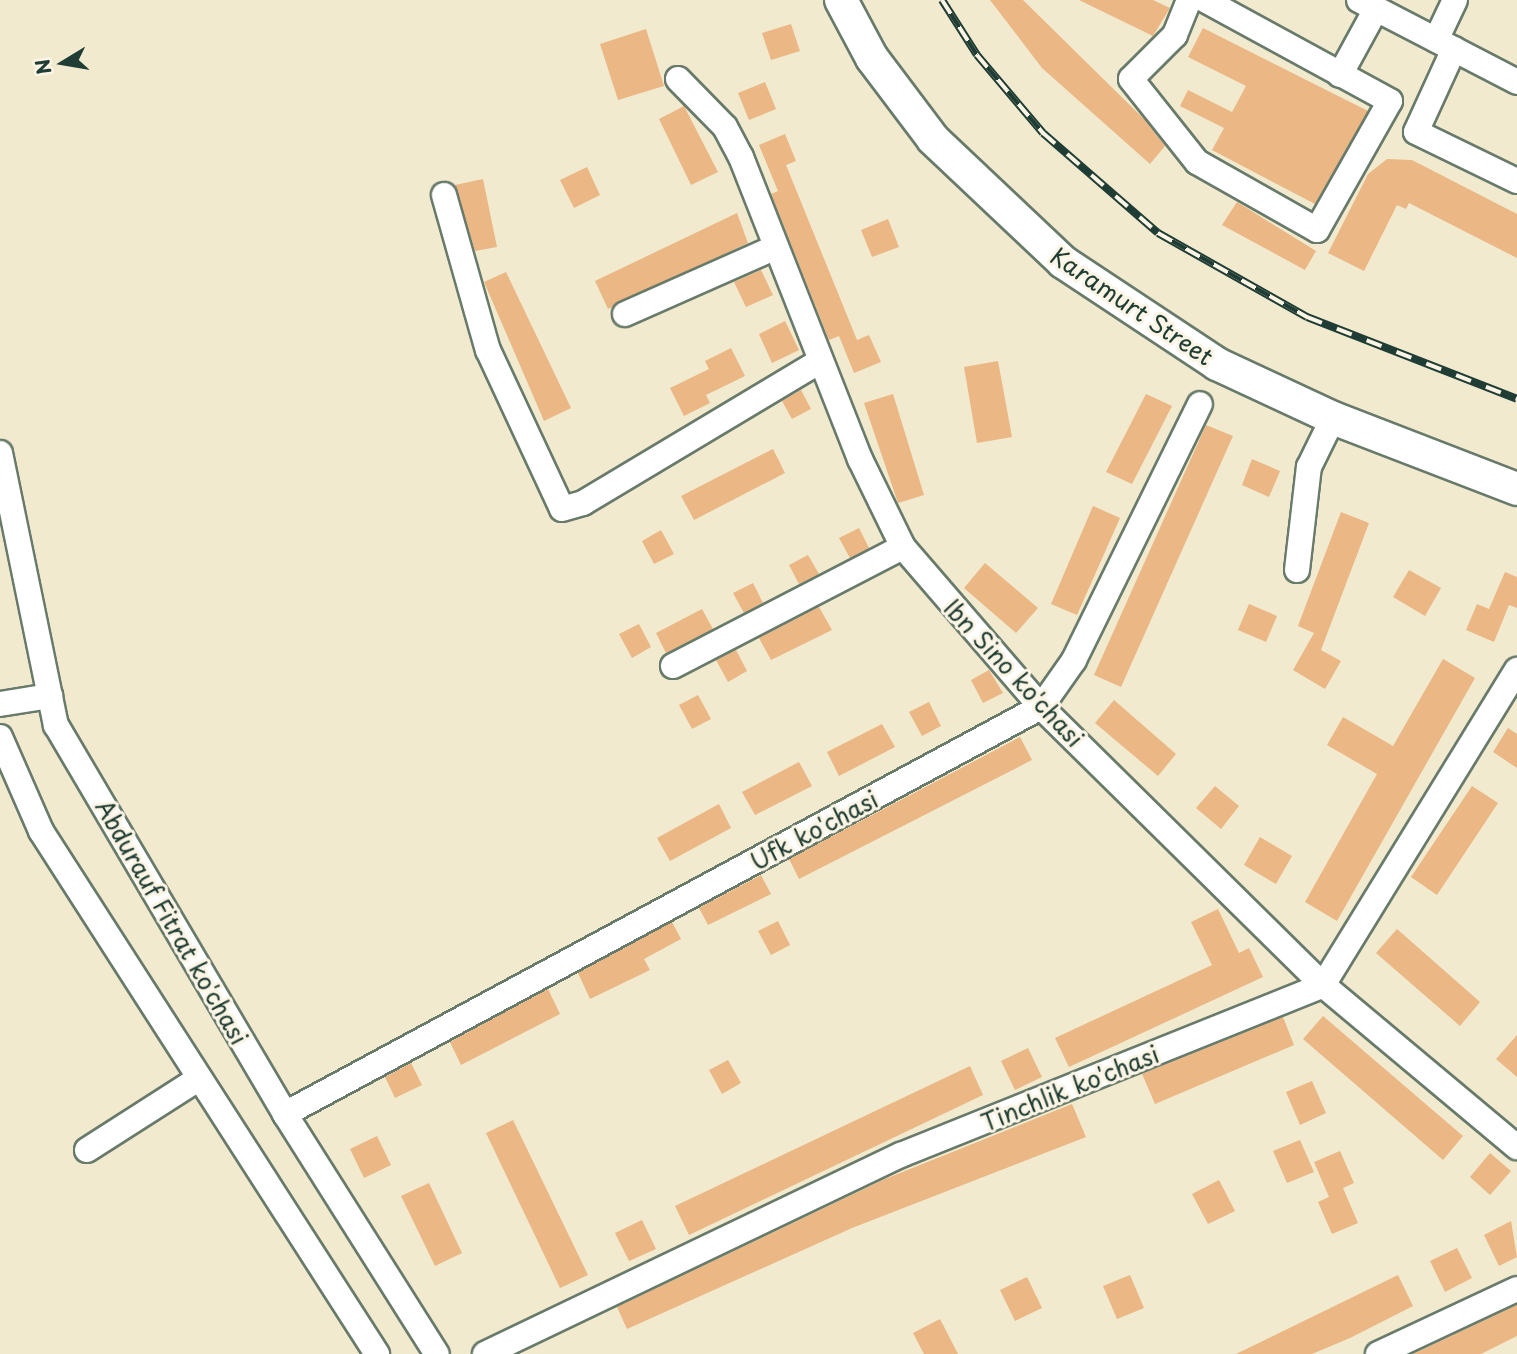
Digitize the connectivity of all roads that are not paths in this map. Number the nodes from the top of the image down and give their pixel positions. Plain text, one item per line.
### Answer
1 (841, 0) edge
2 (850, 0) edge
3 (1189, 0) edge
4 (1455, 0) edge
5 (1212, 2) edge
6 (1368, 4) edge
7 (1445, 45) junction
8 (1340, 75) junction
9 (678, 79) dead end
10 (1517, 82) edge
11 (1517, 181) edge
12 (444, 195) dead end
13 (776, 247) junction
14 (625, 314) dead end
15 (820, 361) junction
16 (1200, 404) dead end
17 (1333, 418) junction
18 (0, 453) edge
19 (1517, 480) edge
20 (1517, 489) edge
21 (903, 547) junction
22 (1297, 570) dead end
23 (673, 666) dead end
24 (1517, 670) edge
25 (50, 696) junction
26 (0, 704) edge
27 (1041, 707) junction
28 (0, 737) edge
29 (1323, 985) junction
30 (198, 1079) junction
31 (285, 1114) junction
32 (1517, 1147) edge
33 (87, 1150) dead end
34 (1517, 1289) edge
35 (377, 1354) edge
36 (437, 1354) edge
37 (485, 1354) edge
38 (1377, 1354) edge

1 - 17 main road, Karamurt Street
2 - 19 main road, Karamurt Street
3 - 8 street
4 - 7 street
5 - 8 street
6 - 7 street
6 - 8 street
7 - 10 street
7 - 11 street
9 - 13 street, Ibn Sino ko'chasi
12 - 15 street
13 - 14 street
13 - 15 street, Ibn Sino ko'chasi
15 - 21 street, Ibn Sino ko'chasi
16 - 27 street, Ufk ko'chasi
17 - 20 main road, Karamurt Street
17 - 22 street
18 - 25 street, Abdurauf Fitrat ko'chasi
21 - 23 street
21 - 27 street, Ibn Sino ko'chasi
24 - 29 street
25 - 26 street
25 - 31 street, Abdurauf Fitrat ko'chasi
27 - 29 street, Ibn Sino ko'chasi
27 - 31 street, Ufk ko'chasi
28 - 30 street
29 - 32 street, Ibn Sino ko'chasi
29 - 37 street, Tinchlik ko'chasi
30 - 33 street
30 - 35 street
31 - 36 street, Abdurauf Fitrat ko'chasi
34 - 38 street

